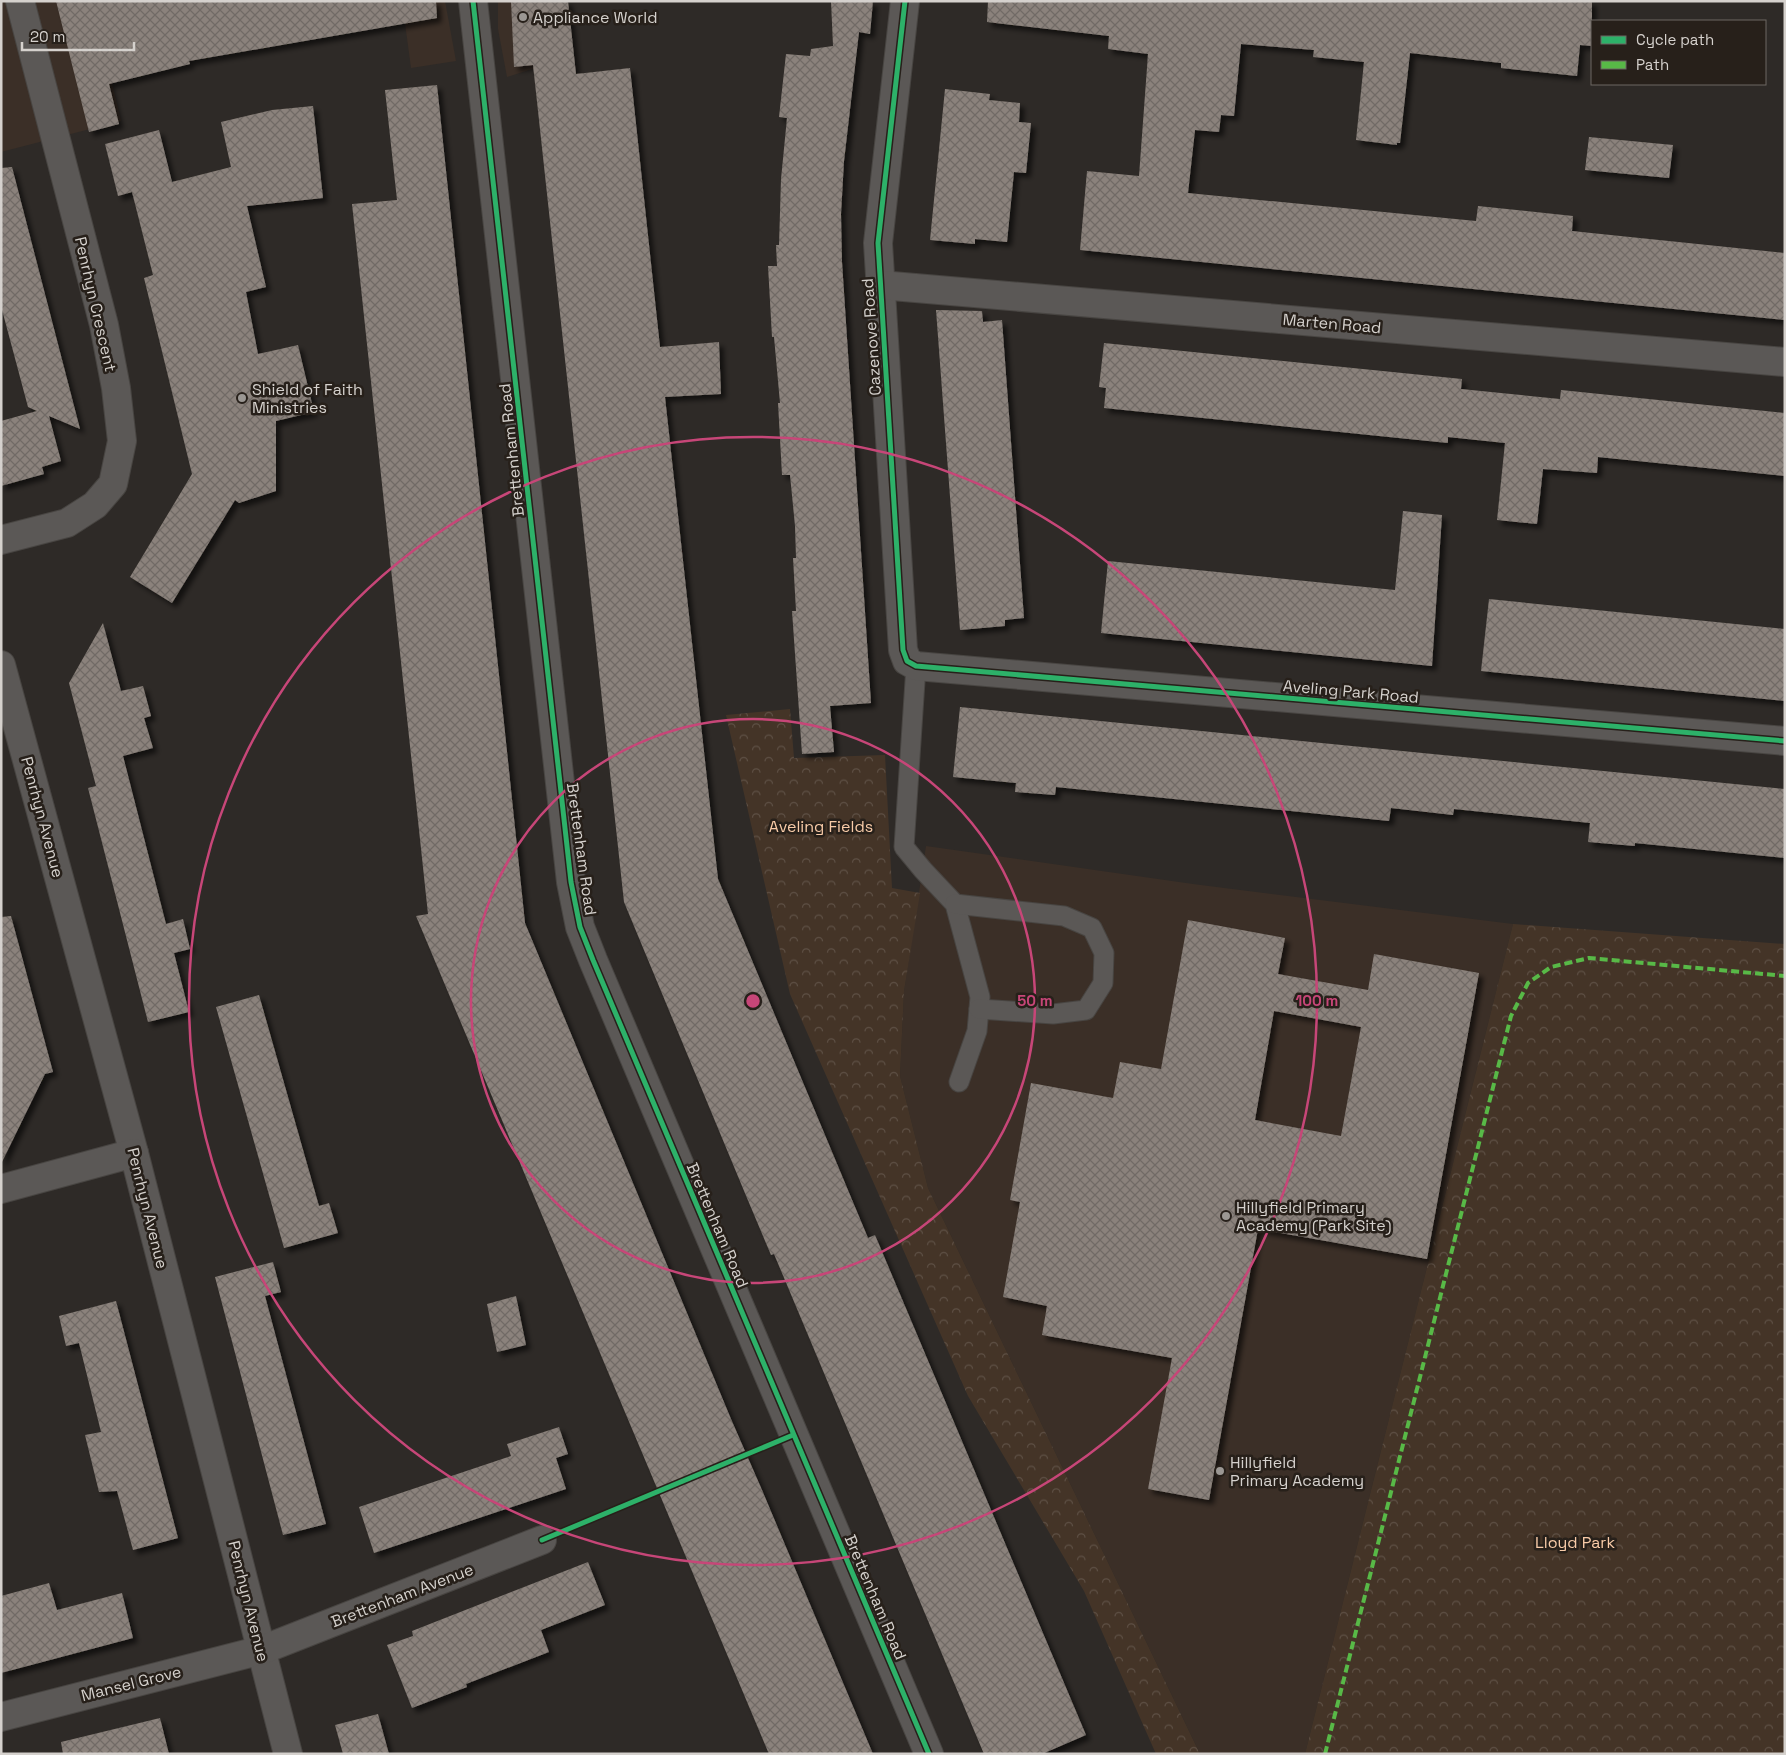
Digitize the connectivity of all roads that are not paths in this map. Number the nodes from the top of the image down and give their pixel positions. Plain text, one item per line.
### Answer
1 (20, 1) edge
2 (473, 1) edge
3 (905, 1) edge
4 (880, 285) junction
5 (1785, 362) edge
6 (1, 540) edge
7 (1, 665) edge
8 (916, 666) junction
9 (1785, 741) edge
10 (955, 904) junction
11 (979, 1009) junction
12 (959, 1082) dead end
13 (134, 1153) junction
14 (1, 1188) edge
15 (542, 1540) dead end
16 (262, 1650) junction
17 (1, 1717) edge
18 (288, 1754) edge
19 (929, 1754) edge

1 - 6 street, Penrhyn Crescent
2 - 19 street, Brettenham Road
3 - 4 street, Cazenove Road
4 - 5 street, Marten Road
4 - 8 street, Cazenove Road
7 - 13 street, Penrhyn Avenue
8 - 9 street, Aveling Park Road
8 - 10 lane
10 - 11 lane
10 - 11 lane
11 - 12 lane
13 - 14 street
13 - 16 street, Penrhyn Avenue
15 - 16 street, Brettenham Avenue
16 - 17 street, Mansel Grove
16 - 18 street, Penrhyn Avenue

